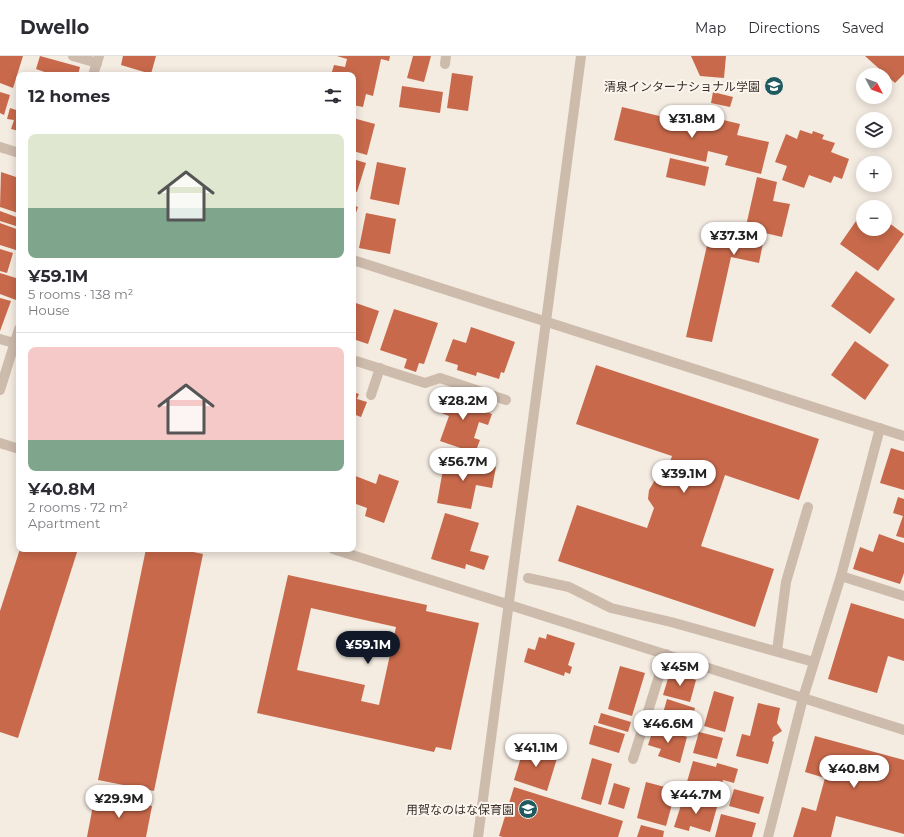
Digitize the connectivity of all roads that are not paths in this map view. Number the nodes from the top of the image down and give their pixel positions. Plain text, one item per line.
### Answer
1 (73, 56) edge
2 (581, 56) edge
3 (98, 59) edge
4 (94, 72) edge
5 (0, 147) edge
6 (16, 152) edge
7 (356, 261) edge
8 (546, 322) junction
9 (16, 337) edge
10 (0, 339) edge
11 (14, 343) junction
12 (356, 361) edge
13 (380, 368) junction
14 (0, 390) edge
15 (371, 395) dead end
16 (506, 400) dead end
17 (880, 428) junction
18 (904, 436) edge
19 (0, 443) edge
20 (16, 448) edge
21 (808, 507) dead end
22 (343, 552) edge
23 (841, 576) junction
24 (528, 578) dead end
25 (904, 596) edge
26 (508, 605) junction
27 (777, 652) junction
28 (666, 654) junction
29 (814, 662) junction
30 (803, 698) junction
31 (904, 730) edge
32 (633, 760) dead end
33 (478, 837) edge
34 (768, 837) edge

1 - 3 street
2 - 8 street
3 - 4 street
5 - 6 street
7 - 8 street
8 - 17 street
8 - 26 street
9 - 11 street
10 - 11 street
11 - 14 street
12 - 13 street
13 - 15 street
13 - 16 street
17 - 18 street
17 - 23 street
19 - 20 street
21 - 27 street
22 - 26 street
23 - 25 street
23 - 29 street
24 - 27 street
26 - 28 street
26 - 33 street
27 - 29 street
28 - 30 street
28 - 32 street
29 - 30 street
30 - 31 street
30 - 34 street

